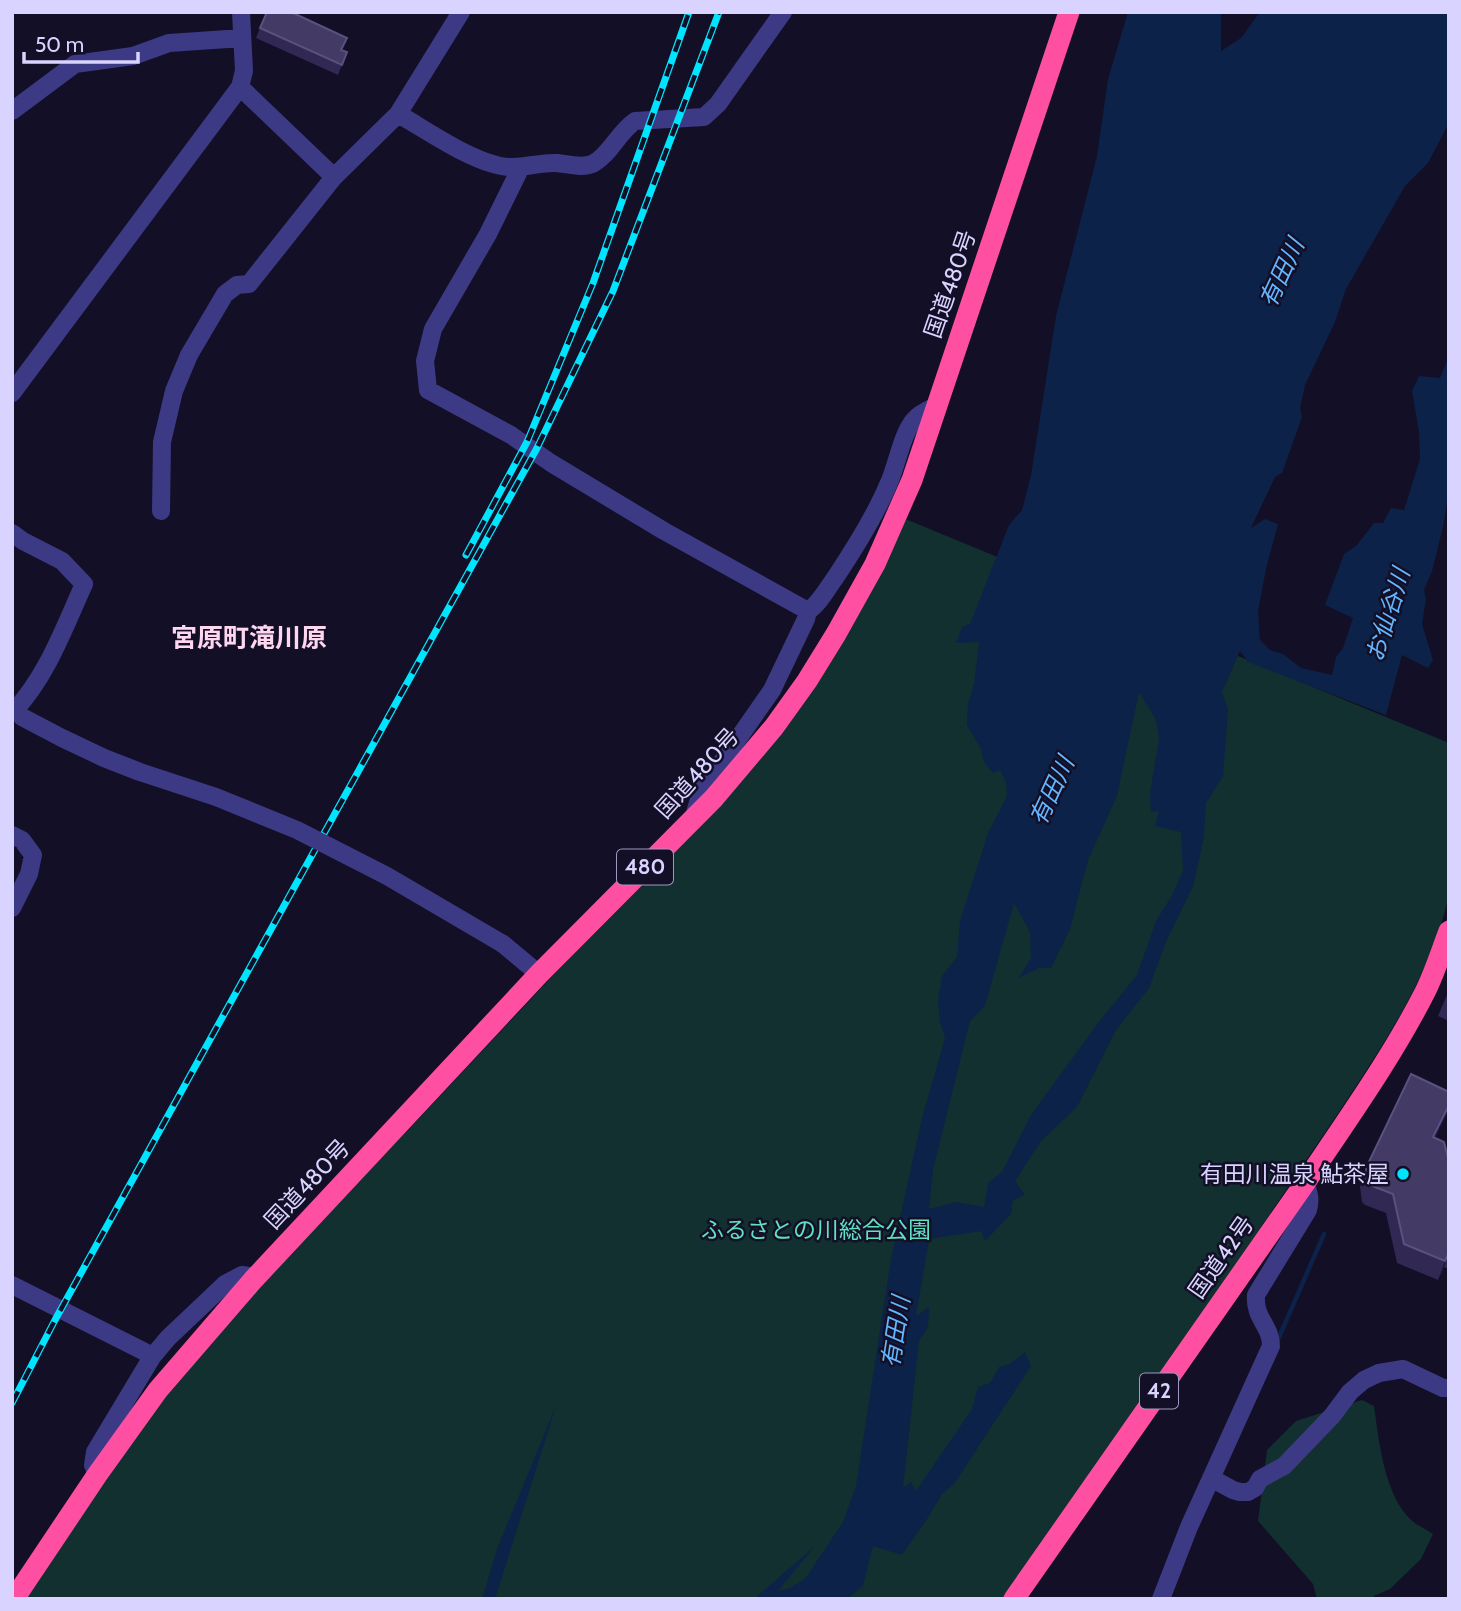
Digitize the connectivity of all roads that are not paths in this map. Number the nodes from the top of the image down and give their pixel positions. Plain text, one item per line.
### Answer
1 (241, 12) edge
2 (461, 12) edge
3 (783, 12) edge
4 (1069, 12) edge
5 (242, 38) junction
6 (240, 88) junction
7 (12, 111) edge
8 (398, 114) junction
9 (521, 167) junction
10 (334, 177) junction
11 (12, 393) edge
12 (936, 406) junction
13 (161, 511) dead end
14 (12, 533) edge
15 (808, 611) junction
16 (16, 713) edge
17 (693, 820) junction
18 (12, 835) edge
19 (12, 908) edge
20 (1449, 931) edge
21 (539, 974) junction
22 (1304, 1184) junction
23 (253, 1280) junction
24 (12, 1285) edge
25 (152, 1357) junction
26 (1449, 1388) edge
27 (97, 1475) junction
28 (1211, 1478) junction
29 (14, 1599) edge
30 (1014, 1599) edge
31 (1161, 1599) edge

1 - 5 street
2 - 8 street
3 - 9 street
4 - 12 highway, 国道480号 / 480
5 - 6 street
5 - 7 street
6 - 10 street
6 - 11 street
8 - 9 street
8 - 10 street
9 - 15 street
10 - 13 street
12 - 15 street
12 - 17 highway, 国道480号 / 480
14 - 16 street
15 - 17 street
16 - 21 street, bridge
17 - 21 highway, 国道480号 / 480
18 - 19 street
20 - 22 highway, 国道42号 / 42
21 - 23 highway, 国道480号 / 480
22 - 28 street
22 - 30 highway, 国道42号 / 42
23 - 25 street
23 - 27 highway, 国道480号 / 480
24 - 25 street
25 - 27 street
26 - 28 street
27 - 29 highway, 国道480号 / 480
28 - 31 street

